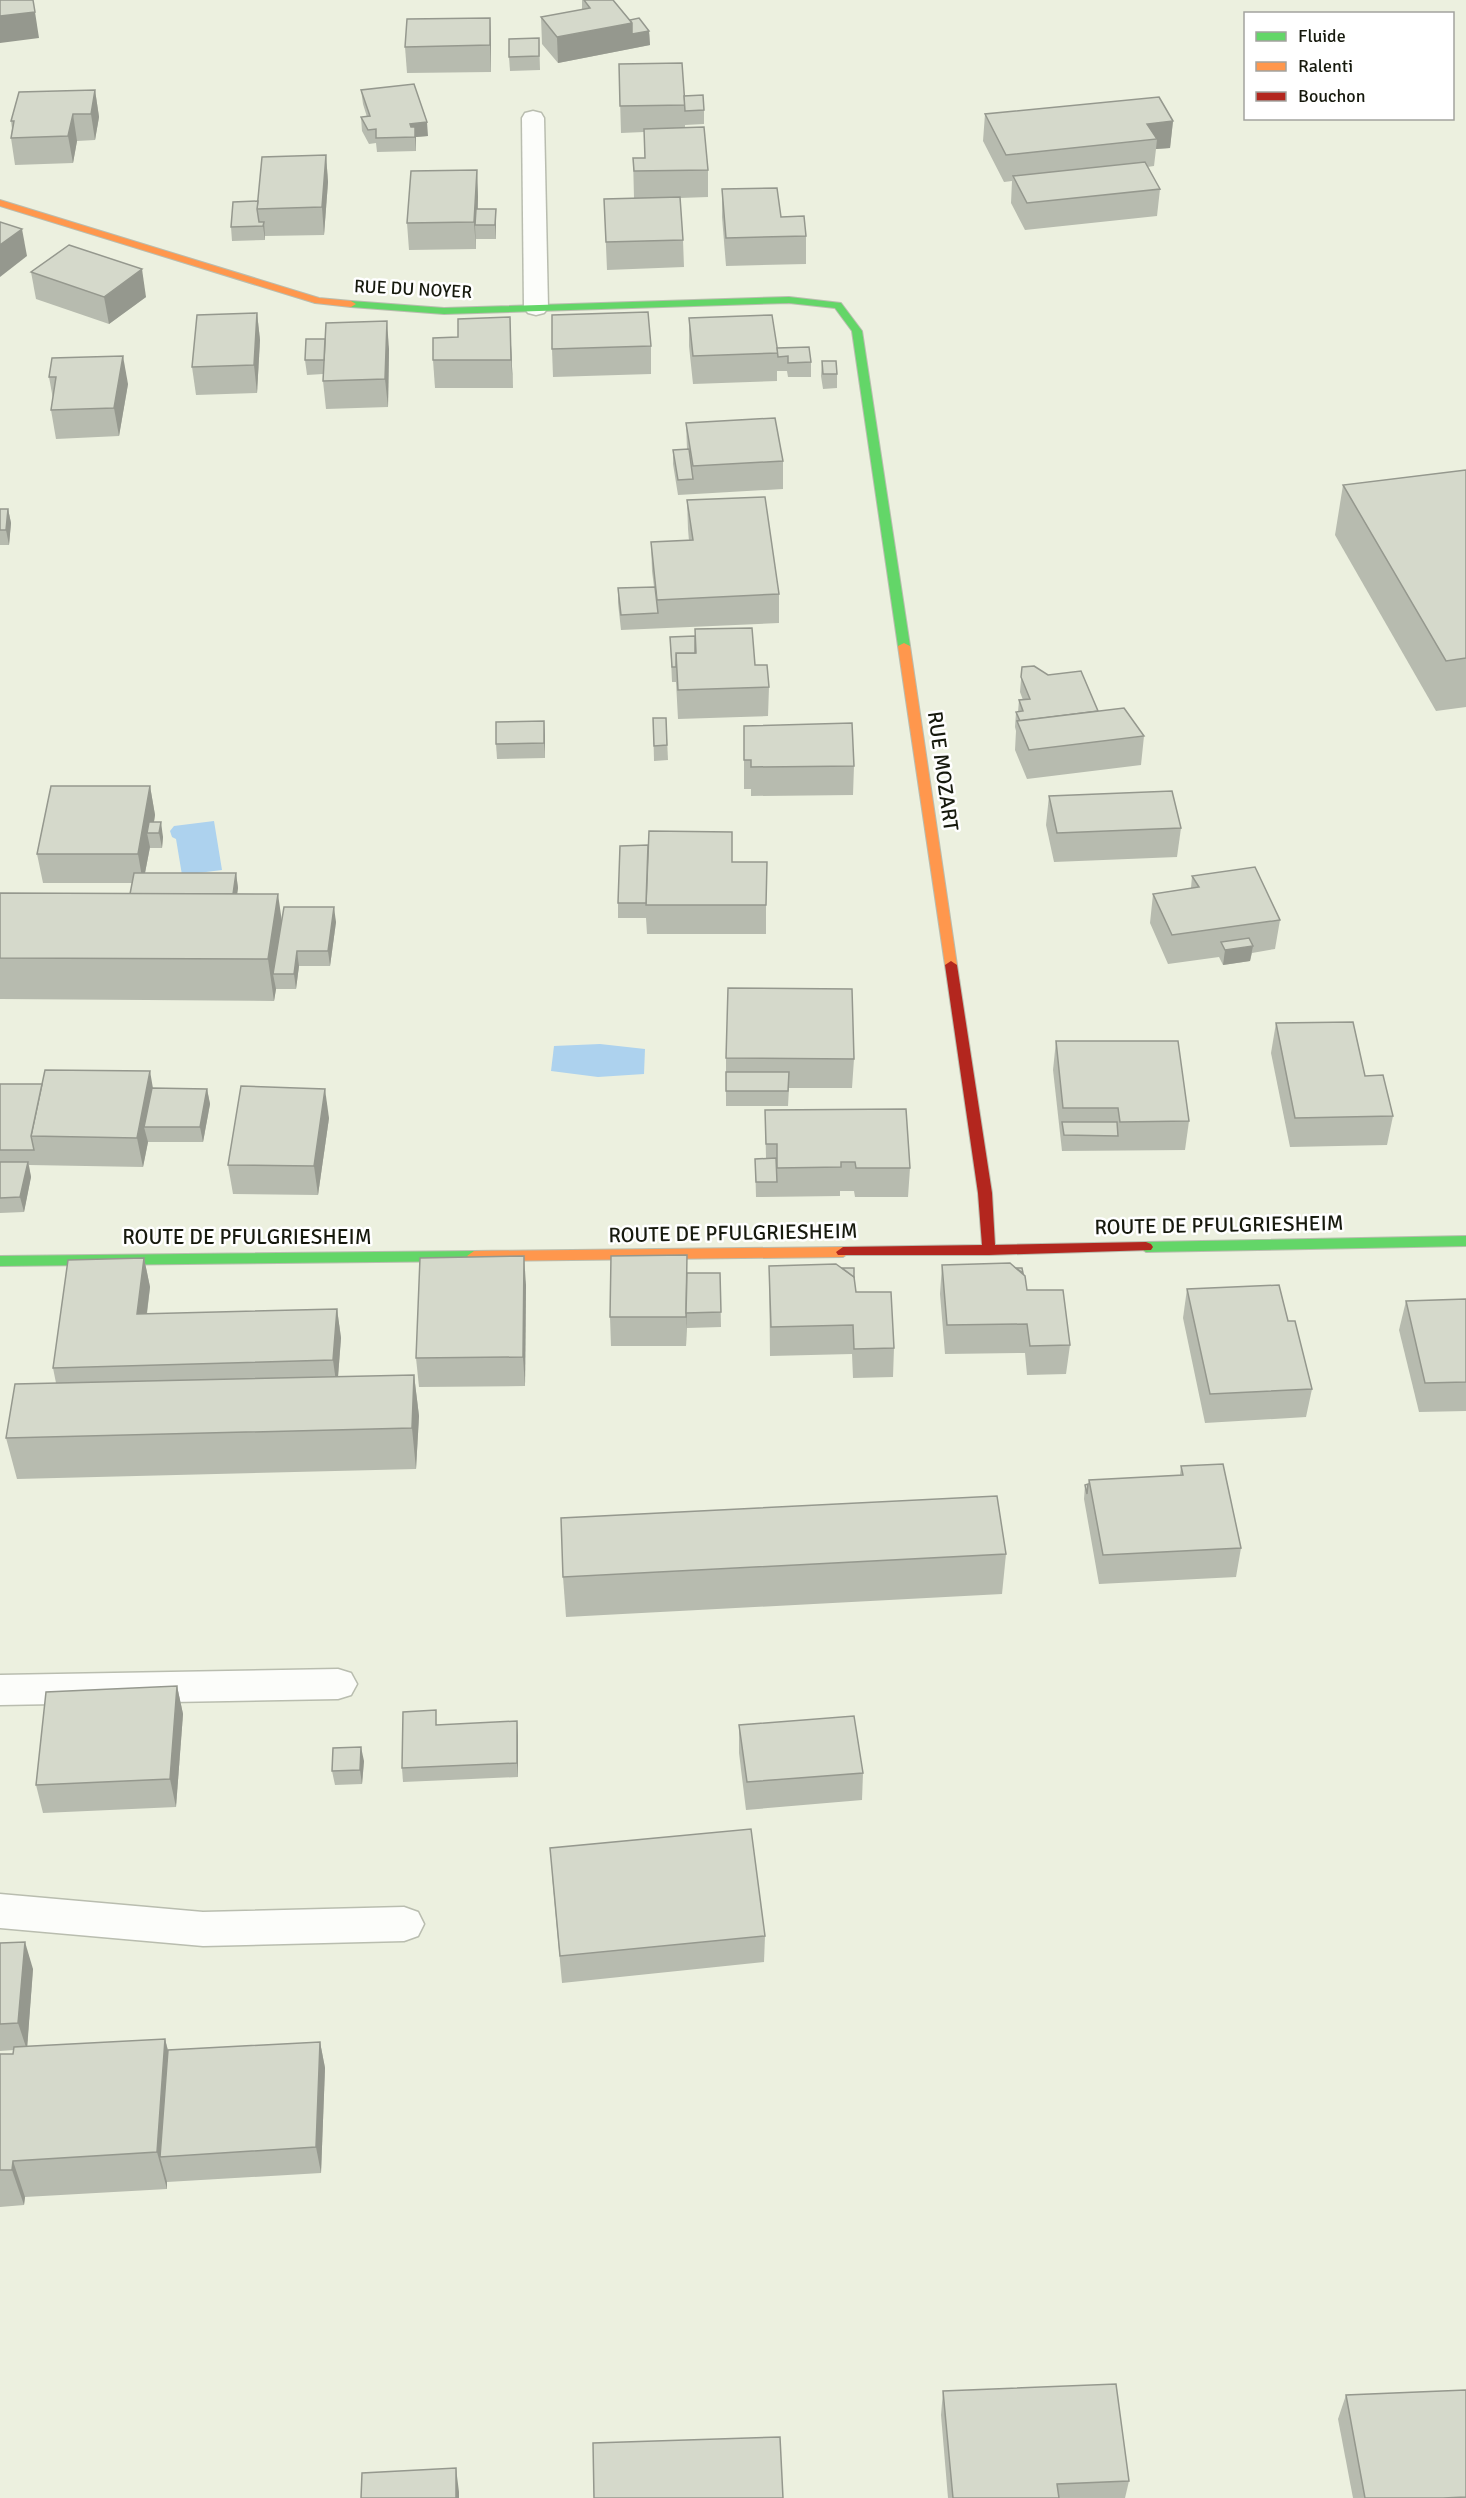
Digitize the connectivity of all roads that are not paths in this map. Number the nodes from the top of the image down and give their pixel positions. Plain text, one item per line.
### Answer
1 (533, 118) dead end
2 (0, 203) edge
3 (838, 304) joint
4 (536, 308) junction
5 (1466, 1241) edge
6 (990, 1250) junction
7 (0, 1261) edge
8 (338, 1684) dead end
9 (0, 1690) edge
10 (0, 1911) edge
11 (404, 1924) dead end

1 - 4 street
2 - 4 street, RUE DU NOYER
3 - 4 street, RUE DU NOYER
3 - 6 street, RUE MOZART
5 - 6 street, ROUTE DE PFULGRIESHEIM
6 - 7 street, ROUTE DE PFULGRIESHEIM
8 - 9 street
10 - 11 street

